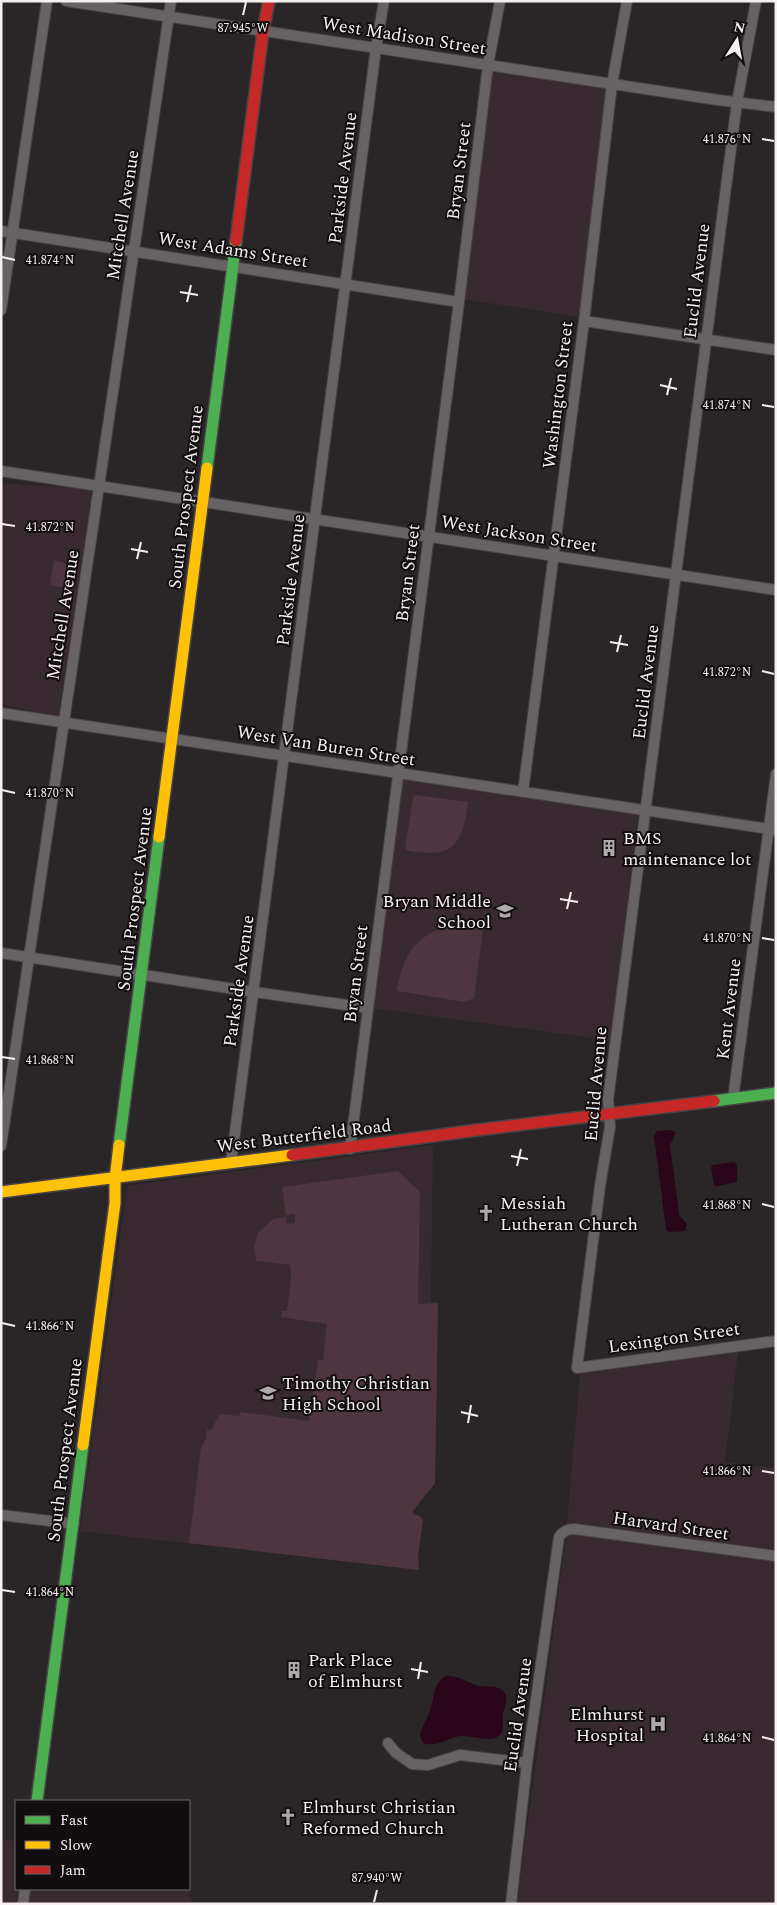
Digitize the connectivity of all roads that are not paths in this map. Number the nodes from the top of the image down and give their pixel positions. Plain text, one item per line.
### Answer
1 (47, 1) edge
2 (66, 1) edge
3 (171, 1) edge
4 (269, 1) edge
5 (384, 1) edge
6 (500, 1) edge
7 (628, 1) edge
8 (756, 1) edge
9 (168, 17) junction
10 (263, 31) junction
11 (376, 48) junction
12 (488, 65) junction
13 (612, 84) junction
14 (737, 102) junction
15 (776, 107) edge
16 (1, 231) edge
17 (12, 233) junction
18 (134, 252) junction
19 (234, 267) junction
20 (346, 284) junction
21 (460, 302) junction
22 (1, 310) edge
23 (584, 321) junction
24 (706, 339) junction
25 (776, 350) edge
26 (1, 472) edge
27 (99, 486) junction
28 (203, 502) junction
29 (315, 519) junction
30 (429, 537) junction
31 (554, 556) junction
32 (676, 574) junction
33 (776, 590) edge
34 (1, 713) edge
35 (63, 722) junction
36 (172, 739) junction
37 (284, 756) junction
38 (399, 773) junction
39 (776, 774) edge
40 (523, 792) junction
41 (646, 810) junction
42 (772, 829) edge
43 (1, 953) edge
44 (30, 957) junction
45 (142, 976) junction
46 (254, 992) junction
47 (368, 1008) junction
48 (776, 1093) edge
49 (733, 1099) junction
50 (610, 1113) junction
51 (1, 1146) edge
52 (350, 1149) junction
53 (231, 1163) junction
54 (116, 1179) junction
55 (1, 1192) edge
56 (776, 1341) edge
57 (577, 1368) joint
58 (1, 1515) edge
59 (74, 1524) junction
60 (562, 1532) joint
61 (776, 1556) edge
62 (388, 1743) dead end
63 (528, 1763) junction
64 (37, 1800) edge
65 (25, 1890) edge
66 (23, 1904) edge
67 (511, 1904) edge

1 - 17 street
2 - 9 street, West Madison Street
3 - 9 street, Mitchell Avenue
4 - 10 street, South Prospect Avenue
5 - 11 street, Parkside Avenue
6 - 12 street, Bryan Street
7 - 13 street, Washington Street
8 - 14 street, Euclid Avenue
9 - 10 street, West Madison Street
9 - 18 street, Mitchell Avenue
10 - 11 street, West Madison Street
10 - 19 street, South Prospect Avenue
11 - 12 street, West Madison Street
11 - 20 street, Parkside Avenue
12 - 13 street, West Madison Street
12 - 21 street, Bryan Street
13 - 14 street, West Madison Street
13 - 23 street, Washington Street
14 - 15 street, West Madison Street
14 - 24 street, Euclid Avenue
16 - 17 street, West Adams Street
17 - 18 street, West Adams Street
17 - 22 street
18 - 19 street, West Adams Street
18 - 27 street, Mitchell Avenue
19 - 20 street, West Adams Street
19 - 28 street, South Prospect Avenue
20 - 21 street, West Adams Street
20 - 29 street, Parkside Avenue
21 - 30 street, Bryan Street
23 - 24 street
23 - 31 street, Washington Street
24 - 25 street
24 - 32 street, Euclid Avenue
26 - 27 street, West Jackson Street
27 - 28 street, West Jackson Street
27 - 35 street, Mitchell Avenue
28 - 29 street, West Jackson Street
28 - 36 street, South Prospect Avenue
29 - 30 street, West Jackson Street
29 - 37 street, Parkside Avenue
30 - 31 street, West Jackson Street
30 - 38 street, Bryan Street
31 - 32 street, West Jackson Street
31 - 40 street, Washington Street
32 - 33 street, West Jackson Street
32 - 41 street, Euclid Avenue
34 - 35 street, West Van Buren Street
35 - 36 street, West Van Buren Street
35 - 44 street, Mitchell Avenue
36 - 37 street, West Van Buren Street
36 - 45 street, South Prospect Avenue
37 - 38 street, West Van Buren Street
37 - 46 street, Parkside Avenue
38 - 40 street, West Van Buren Street
38 - 47 street, Bryan Street
39 - 42 street, Kent Avenue
40 - 41 street, West Van Buren Street
41 - 42 street, West Van Buren Street
41 - 50 street, Euclid Avenue
42 - 49 street, Kent Avenue
43 - 44 street
44 - 45 street
44 - 51 street, Mitchell Avenue
45 - 46 street
45 - 54 street, South Prospect Avenue
46 - 47 street
46 - 53 street, Parkside Avenue
47 - 52 street, Bryan Street
48 - 49 street, West Butterfield Road
49 - 50 street, West Butterfield Road
50 - 52 street, West Butterfield Road
50 - 57 street, Euclid Avenue
52 - 53 street, West Butterfield Road
53 - 54 street, West Butterfield Road
54 - 55 street, West Butterfield Road
54 - 59 street, South Prospect Avenue
56 - 57 street, Lexington Street
58 - 59 street
59 - 64 street, South Prospect Avenue
60 - 61 street, Harvard Street
60 - 63 street, Euclid Avenue
62 - 63 street
63 - 67 street, Euclid Avenue
65 - 66 street

